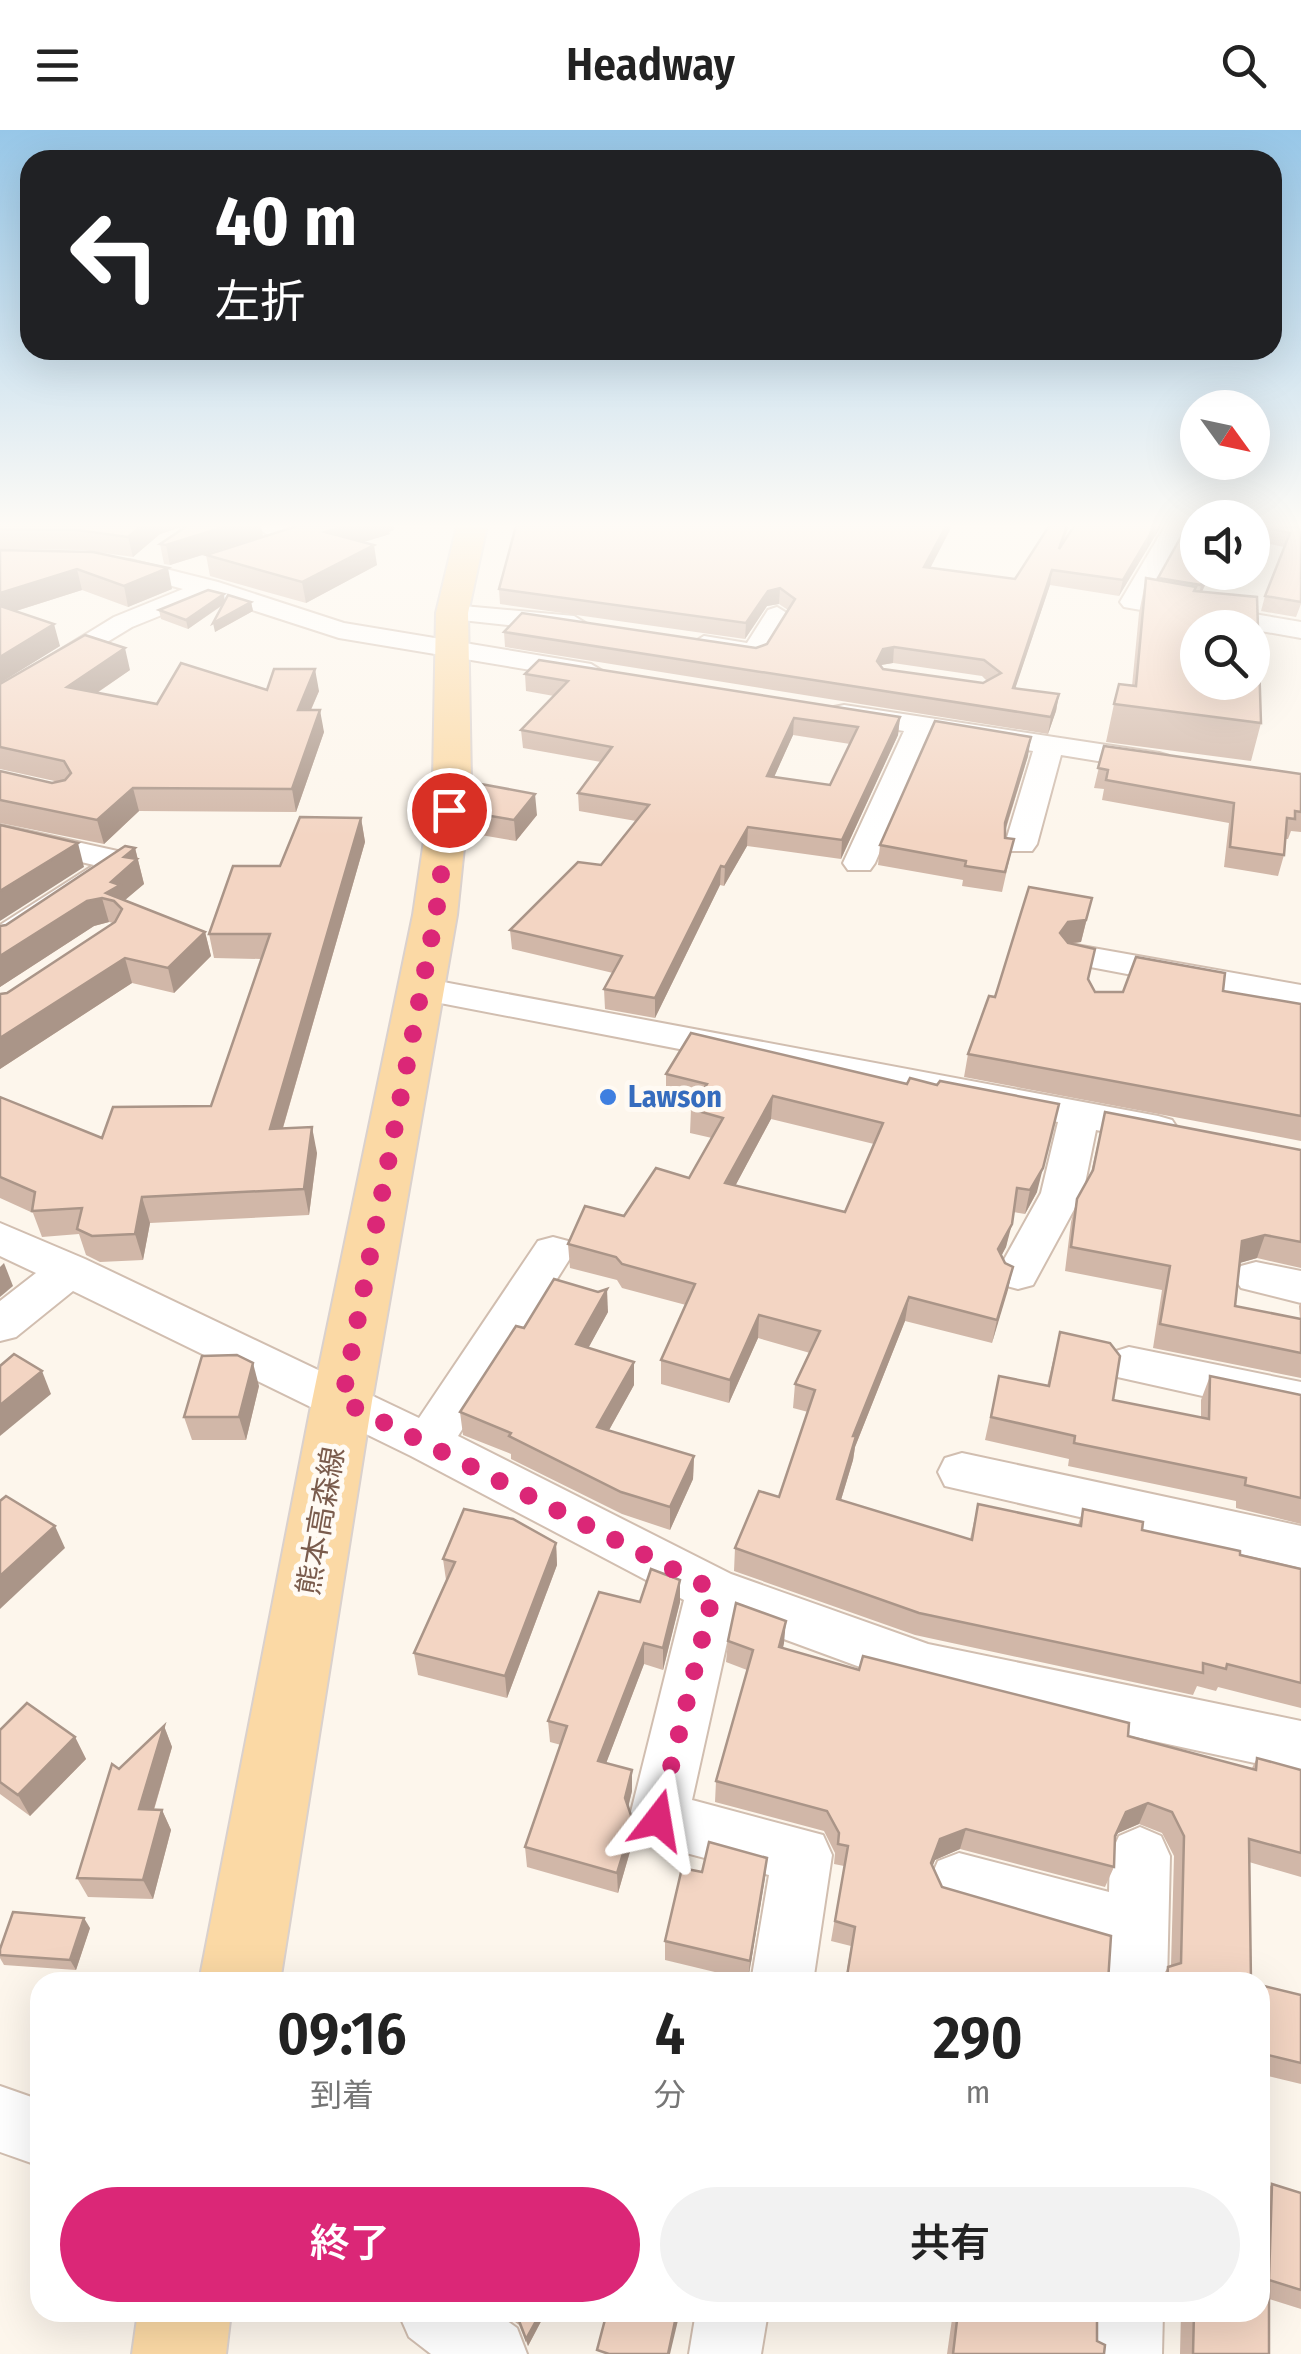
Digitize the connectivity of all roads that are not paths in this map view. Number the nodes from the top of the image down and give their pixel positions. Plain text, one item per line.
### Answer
1 (110, 630) edge
2 (338, 630) edge
3 (567, 630) edge
4 (768, 630) edge
5 (451, 632) junction
6 (681, 640) edge
7 (612, 676) edge
8 (0, 698) edge
9 (941, 698) edge
10 (826, 710) edge
11 (925, 726) junction
12 (1049, 746) junction
13 (1186, 765) edge
14 (0, 834) edge
15 (1021, 844) dead end
16 (859, 864) dead end
17 (0, 940) edge
18 (1076, 956) edge
19 (422, 988) junction
20 (1301, 996) edge
21 (1080, 1114) junction
22 (1191, 1136) edge
23 (0, 1238) edge
24 (70, 1270) junction
25 (1018, 1274) dead end
26 (1256, 1277) dead end
27 (1301, 1286) edge
28 (584, 1291) edge
29 (0, 1324) edge
30 (1129, 1364) dead end
31 (1301, 1400) edge
32 (342, 1401) junction
33 (428, 1443) junction
34 (962, 1472) dead end
35 (1301, 1547) edge
36 (714, 1590) junction
37 (1301, 1746) edge
38 (1140, 1856) dead end
39 (959, 1882) dead end
40 (1137, 1956) edge
41 (241, 1972) edge
42 (784, 1972) edge
43 (0, 2119) edge
44 (30, 2130) edge
45 (184, 2322) edge
46 (448, 2322) edge
47 (731, 2322) edge
48 (1127, 2322) edge
49 (179, 2354) edge
50 (491, 2354) edge
51 (726, 2354) edge
52 (1126, 2354) edge

1 - 8 street
2 - 5 street
3 - 5 street
4 - 6 street
5 - 7 street
5 - 19 main road, 熊本高森線
9 - 11 street
10 - 11 street
11 - 12 street
11 - 16 street
12 - 13 street
12 - 15 street
14 - 17 street
18 - 20 street
19 - 21 street
19 - 32 main road, 熊本高森線
21 - 22 street
21 - 25 street
23 - 24 street
24 - 29 street
24 - 32 street
26 - 27 street
28 - 33 street
30 - 31 street
32 - 33 street
32 - 41 main road, 熊本高森線
33 - 36 street
34 - 35 street
36 - 37 street
36 - 42 street
38 - 40 street
39 - 40 street
43 - 44 street
45 - 49 main road
46 - 50 street
47 - 51 street
48 - 52 street

